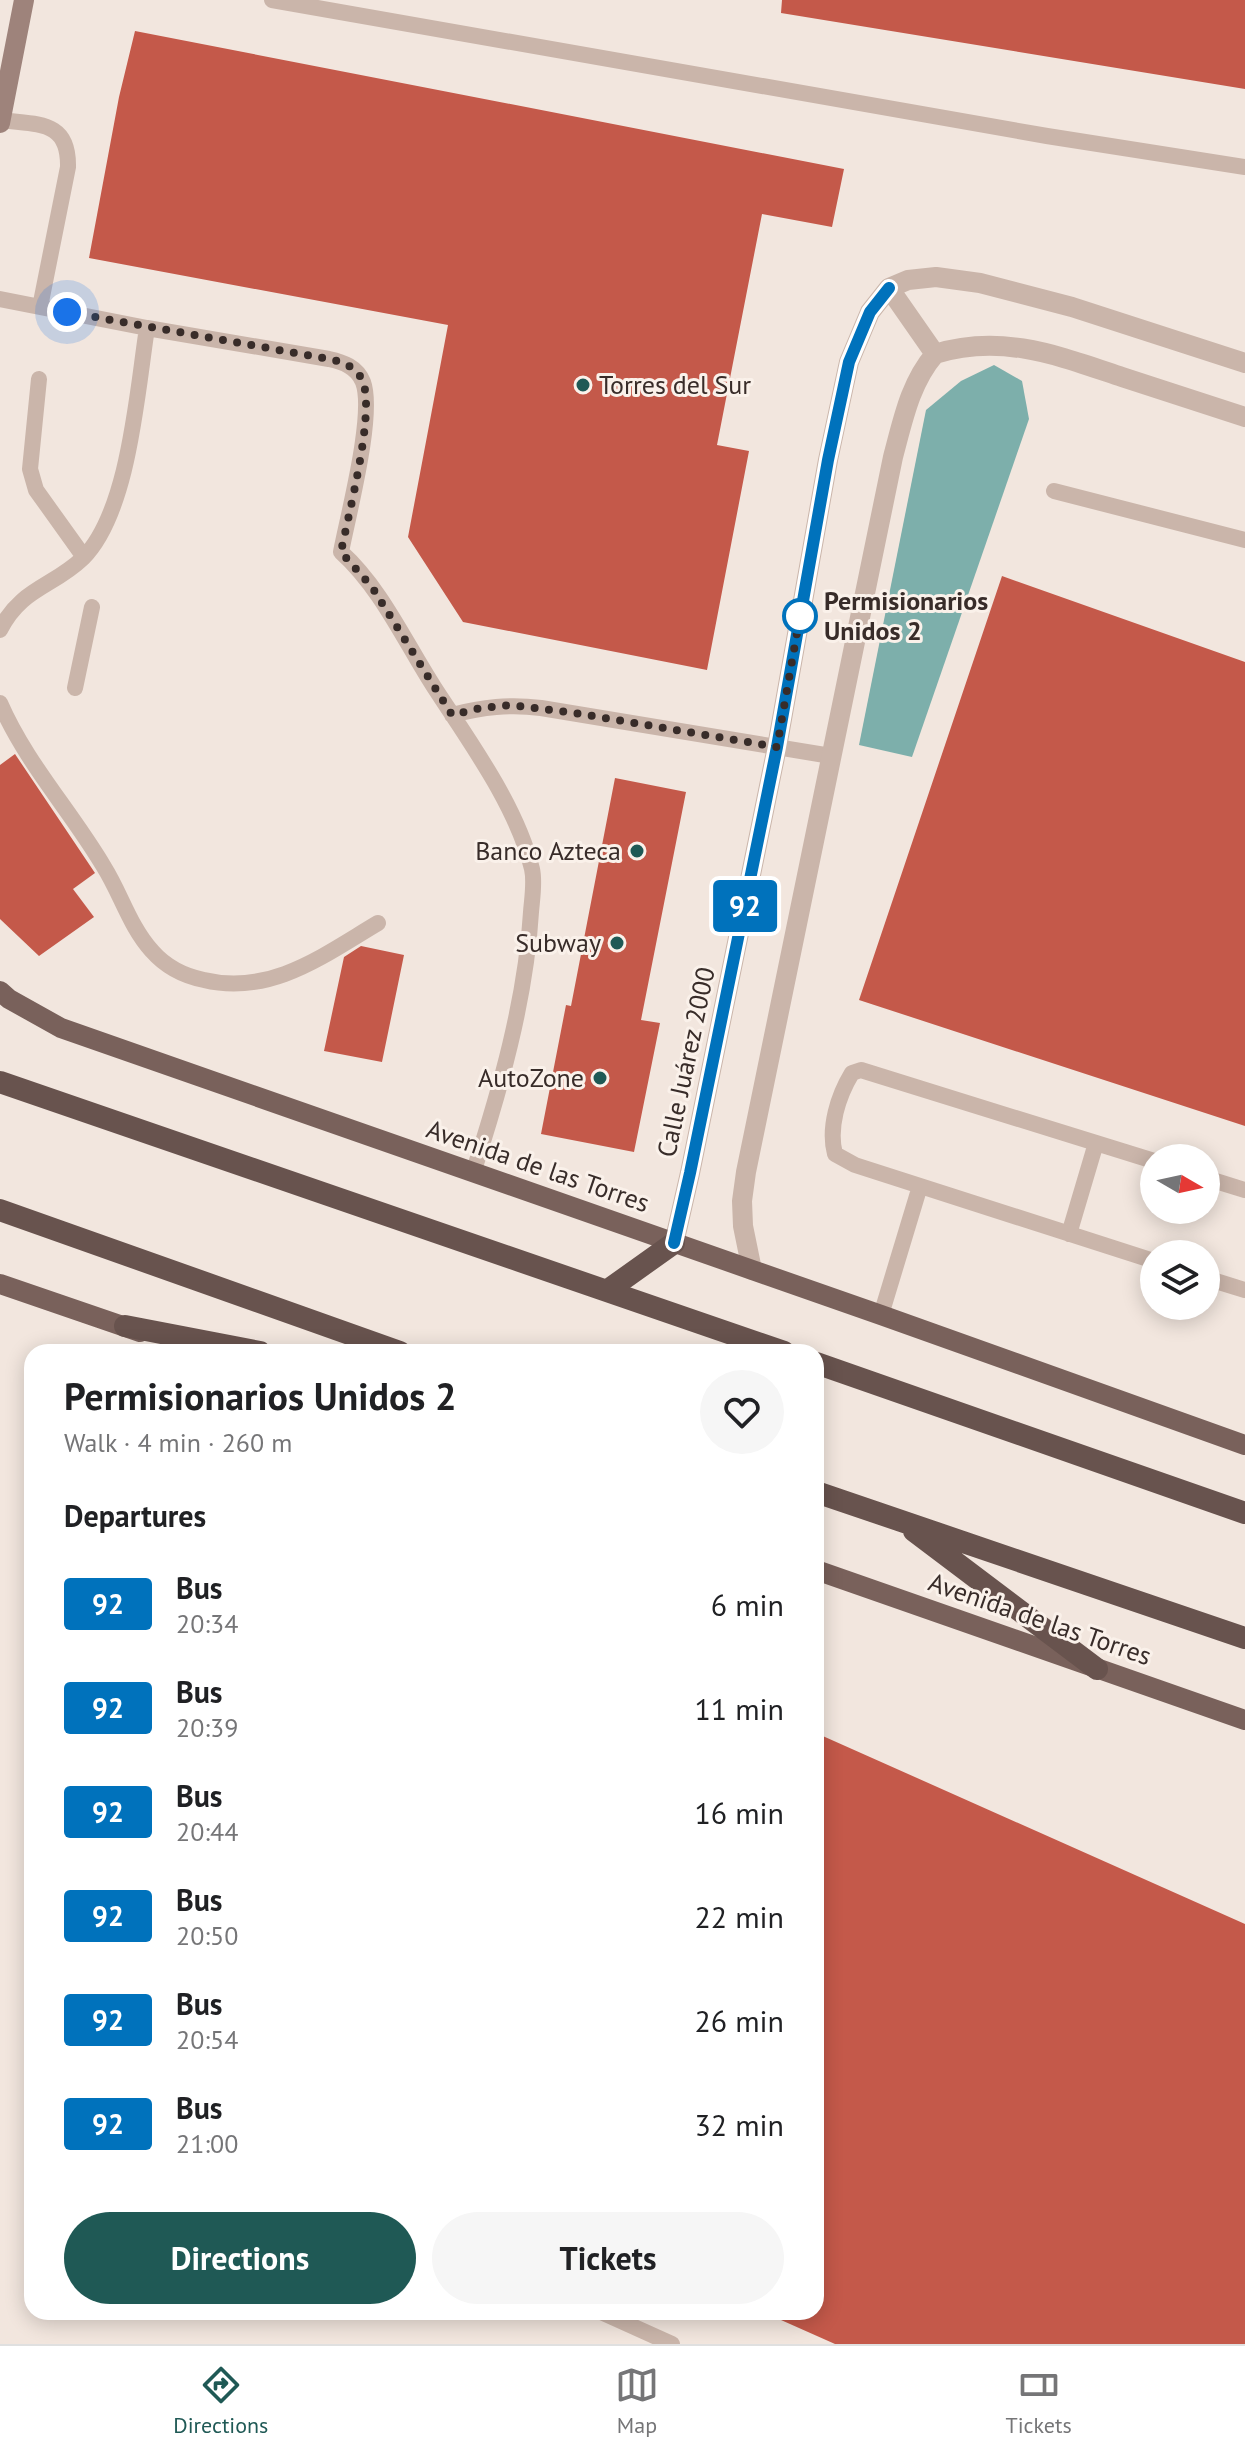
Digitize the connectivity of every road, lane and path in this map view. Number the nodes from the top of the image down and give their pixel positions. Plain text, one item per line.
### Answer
1 (24, 0) edge
2 (272, 0) edge
3 (0, 122) edge
4 (1245, 167) edge
5 (889, 288) junction
6 (0, 299) edge
7 (40, 307) junction
8 (147, 328) junction
9 (935, 354) junction
10 (1245, 363) edge
11 (39, 379) dead end
12 (1245, 417) edge
13 (1054, 491) dead end
14 (1245, 540) edge
15 (84, 557) junction
16 (92, 607) dead end
17 (0, 630) edge
18 (75, 688) dead end
19 (0, 703) edge
20 (452, 715) junction
21 (777, 747) junction
22 (831, 756) junction
23 (378, 923) dead end
24 (0, 991) edge
25 (0, 1082) edge
26 (1096, 1143) junction
27 (1140, 1157) edge
28 (473, 1173) junction
29 (1220, 1182) edge
30 (920, 1186) junction
31 (1245, 1190) edge
32 (0, 1210) edge
33 (1069, 1234) junction
34 (674, 1243) junction
35 (1140, 1257) edge
36 (752, 1270) junction
37 (1220, 1282) edge
38 (0, 1284) edge
39 (608, 1290) junction
40 (1245, 1290) edge
41 (881, 1315) junction
42 (125, 1326) junction
43 (176, 1344) edge
44 (218, 1344) edge
45 (377, 1344) edge
46 (761, 1344) edge
47 (824, 1366) edge
48 (1245, 1445) edge
49 (824, 1495) edge
50 (1245, 1513) edge
51 (898, 1518) junction
52 (824, 1573) edge
53 (1245, 1638) edge
54 (1097, 1669) junction
55 (1245, 1720) edge
56 (619, 2320) edge
57 (672, 2344) edge

1 - 3 main road
2 - 4 lane
3 - 7 lane
5 - 9 street
5 - 10 street
5 - 21 street, Calle Juárez 2000
6 - 7 lane
7 - 8 lane
8 - 15 lane
8 - 20 lane
9 - 12 street
9 - 22 street
11 - 15 lane
13 - 14 lane
15 - 17 lane
16 - 18 lane
19 - 23 lane
20 - 21 lane
20 - 28 lane
21 - 22 lane
21 - 34 street, Calle Juárez 2000
22 - 36 street
24 - 28 main road, Avenida de las Torres
25 - 39 highway
26 - 27 lane
26 - 30 lane
26 - 33 lane
28 - 34 main road, Avenida de las Torres
29 - 31 lane
30 - 33 lane
30 - 41 lane
32 - 45 highway
33 - 35 lane
34 - 36 main road, Avenida de las Torres
34 - 39 highway
36 - 41 main road, Avenida de las Torres
37 - 40 lane
38 - 42 main road
39 - 46 highway
41 - 48 main road, Avenida de las Torres
42 - 43 main road
42 - 44 highway
47 - 50 highway
49 - 51 highway, Avenida de las Torres
51 - 53 highway, Avenida de las Torres
51 - 54 highway
52 - 54 main road, Avenida de las Torres
54 - 55 main road, Avenida de las Torres
56 - 57 lane

